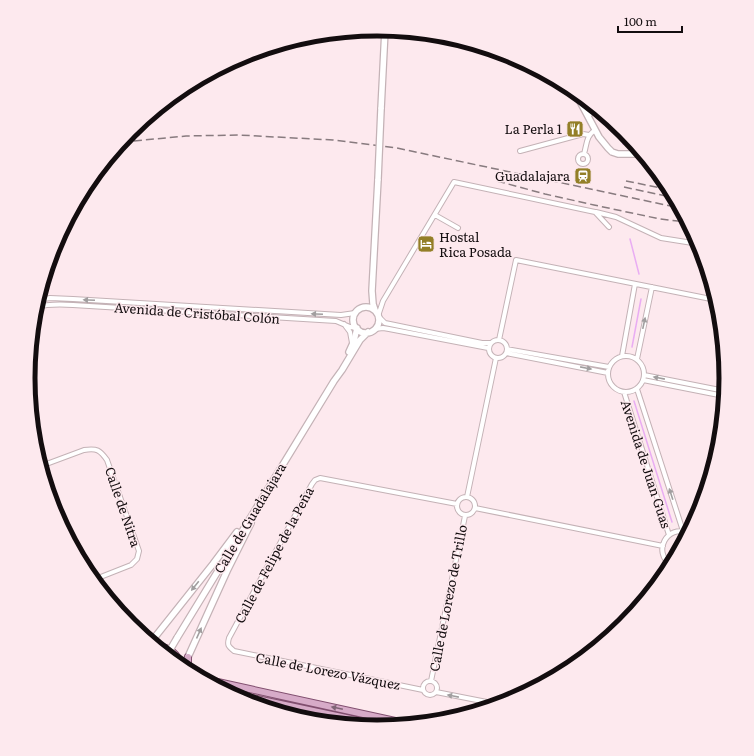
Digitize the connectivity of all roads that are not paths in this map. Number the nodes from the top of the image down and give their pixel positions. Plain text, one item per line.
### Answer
1 (384, 36) edge
2 (582, 105) edge
3 (592, 113) edge
4 (588, 115) junction
5 (595, 130) junction
6 (590, 135) junction
7 (520, 151) dead end
8 (584, 154) dead end
9 (635, 154) edge
10 (595, 212) junction
11 (435, 215) junction
12 (609, 227) dead end
13 (458, 228) dead end
14 (691, 243) edge
15 (635, 284) junction
16 (652, 287) junction
17 (372, 291) junction
18 (45, 299) edge
19 (709, 299) edge
20 (382, 301) junction
21 (43, 305) edge
22 (366, 307) junction
23 (376, 312) junction
24 (355, 313) junction
25 (344, 324) junction
26 (357, 328) junction
27 (375, 329) junction
28 (368, 332) junction
29 (499, 340) junction
30 (490, 343) junction
31 (353, 345) junction
32 (488, 348) junction
33 (507, 351) junction
34 (622, 356) junction
35 (496, 358) junction
36 (636, 359) junction
37 (609, 367) junction
38 (608, 373) junction
39 (644, 375) junction
40 (643, 380) junction
41 (334, 381) junction
42 (637, 389) junction
43 (718, 390) edge
44 (624, 392) junction
45 (718, 395) edge
46 (287, 457) junction
47 (46, 464) edge
48 (266, 492) junction
49 (467, 497) junction
50 (457, 504) junction
51 (475, 508) junction
52 (465, 516) junction
53 (683, 531) joint
54 (669, 535) junction
55 (663, 546) junction
56 (666, 561) edge
57 (100, 578) edge
58 (155, 637) edge
59 (170, 650) edge
60 (234, 651) joint
61 (188, 657) junction
62 (186, 661) edge
63 (188, 663) edge
64 (431, 681) junction
65 (222, 683) edge
66 (423, 690) junction
67 (436, 692) junction
68 (262, 700) edge
69 (487, 702) edge
70 (348, 718) edge
71 (389, 719) edge

1 - 17 main road, bridge
2 - 4 main road
3 - 4 street
4 - 5 main road
5 - 6 street
5 - 9 main road
6 - 7 street
6 - 8 street
10 - 11 street
10 - 12 street
10 - 14 street
11 - 13 street
11 - 20 street
15 - 16 street
15 - 29 street
15 - 34 street
16 - 19 street
36 -> 16 street
17 - 22 main road
17 - 23 main road
24 -> 18 street, Avenida de Cristóbal Colón
20 - 23 street
20 - 23 street
21 - 25 street, Avenida de Cristóbal Colón
22 - 23 main road
22 - 24 main road
23 - 27 main road
23 - 30 street
24 - 26 main road
25 - 26 street, Avenida de Cristóbal Colón
25 - 31 street
26 - 28 main road
26 - 31 main road, Calle de Guadalajara
27 - 28 main road
27 - 32 street
28 - 41 main road, Calle de Guadalajara
29 - 30 street
29 - 33 street
30 - 32 street
31 - 41 main road, Calle de Guadalajara
32 - 35 street
33 - 35 street
33 - 37 street
33 -> 38 street
34 - 36 street
34 - 37 street
35 - 49 street
36 - 39 street
37 - 38 street
38 - 44 street
39 - 40 street
43 -> 39 street
40 - 42 street
40 - 45 street
41 - 46 main road, Calle de Guadalajara
42 - 44 street
53 -> 42 street, Avenida de Juan Guas
44 - 54 street, Avenida de Juan Guas
46 - 48 main road, Calle de Guadalajara
46 -> 58 main road
47 - 57 street, Calle de Nitra
48 - 59 main road, Calle de Guadalajara, bridge
61 -> 48 main road
49 - 50 street
49 - 51 street
50 - 52 street
50 - 60 street, Calle de Felipe de la Peña
51 - 52 street
51 - 55 street
52 - 64 street, Calle de Lorezo de Trillo
53 - 54 street
54 - 55 street
55 - 56 street
60 - 66 street, Calle de Lorezo Vázquez
61 - 62 main road
61 - 63 main road
64 - 66 street
64 - 67 street
71 -> 65 main road
66 - 67 street
69 -> 67 street
68 - 70 main road

